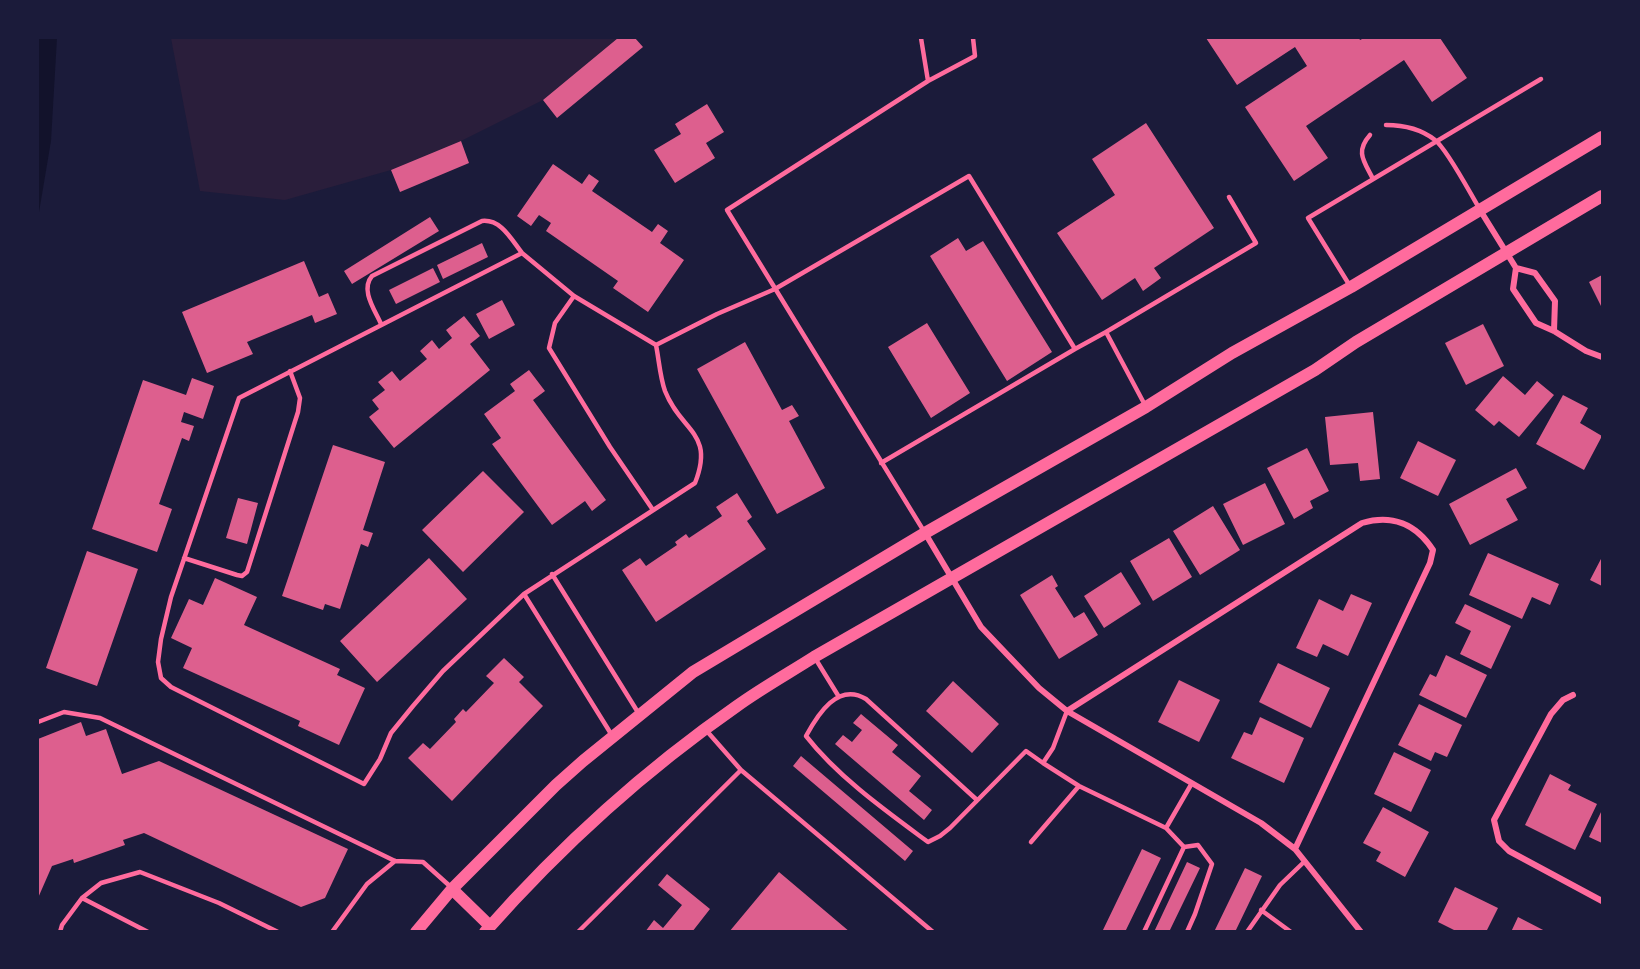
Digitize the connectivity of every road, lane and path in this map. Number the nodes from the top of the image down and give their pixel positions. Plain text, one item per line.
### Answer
1 (921, 38) edge
2 (973, 38) edge
3 (1541, 79) dead end
4 (928, 81) junction
5 (1386, 125) dead end
6 (1370, 135) dead end
7 (1602, 137) edge
8 (1436, 140) junction
9 (1373, 179) junction
10 (1602, 196) edge
11 (1229, 197) dead end
12 (1480, 210) junction
13 (522, 253) junction
14 (1508, 253) junction
15 (1516, 268) junction
16 (1351, 287) junction
17 (775, 290) junction
18 (574, 296) junction
19 (381, 324) junction
20 (1554, 331) junction
21 (1106, 332) junction
22 (656, 345) junction
23 (1075, 349) junction
24 (1602, 357) edge
25 (290, 371) junction
26 (1146, 406) junction
27 (881, 463) junction
28 (653, 510) junction
29 (925, 533) junction
30 (184, 558) junction
31 (552, 574) junction
32 (951, 579) junction
33 (524, 594) junction
34 (814, 657) junction
35 (1574, 695) dead end
36 (840, 697) junction
37 (1067, 711) junction
38 (639, 715) junction
39 (38, 722) edge
40 (705, 729) junction
41 (613, 737) junction
42 (1042, 763) junction
43 (741, 770) junction
44 (1192, 783) junction
45 (1079, 786) junction
46 (977, 800) junction
47 (1166, 828) junction
48 (1031, 842) dead end
49 (1184, 847) junction
50 (1295, 849) junction
51 (395, 861) junction
52 (1305, 861) junction
53 (452, 889) junction
54 (82, 898) junction
55 (1602, 901) edge
56 (1261, 909) junction
57 (490, 930) edge
58 (60, 932) edge
59 (148, 932) edge
60 (278, 932) edge
61 (332, 932) edge
62 (416, 932) edge
63 (578, 932) edge
64 (933, 932) edge
65 (1144, 932) edge
66 (1187, 932) edge
67 (1247, 932) edge
68 (1291, 932) edge
69 (1362, 932) edge

1 - 4 lane
2 - 4 lane
3 - 8 lane
4 - 17 lane
5 - 8 lane
6 - 9 lane
7 - 12 main road
8 - 9 lane
8 - 12 lane
9 - 16 lane
10 - 14 main road
11 - 21 lane
12 - 14 street
12 - 16 main road
13 - 18 lane
13 - 19 lane
13 - 19 lane
14 - 15 street
14 - 32 main road
15 - 20 street
15 - 20 street
16 - 26 main road
17 - 22 lane
17 - 23 lane
17 - 27 lane
18 - 22 lane
18 - 28 lane
19 - 25 lane
20 - 24 street
21 - 23 lane
21 - 26 lane
22 - 28 lane
23 - 27 lane
25 - 30 lane
25 - 30 lane
26 - 29 main road
27 - 29 lane
28 - 31 lane
29 - 32 street
29 - 38 main road
30 - 33 lane
31 - 33 lane
31 - 38 lane
32 - 34 main road
32 - 37 street
33 - 41 lane
34 - 36 lane
34 - 40 main road
35 - 55 street
36 - 46 lane
36 - 46 lane
37 - 42 lane
37 - 44 street
37 - 50 street
38 - 41 main road
39 - 51 lane
40 - 43 lane
40 - 57 main road
41 - 53 main road
42 - 45 lane
42 - 46 lane
43 - 63 lane
43 - 64 lane
44 - 47 lane
44 - 50 street
45 - 47 lane
45 - 48 lane
47 - 49 lane
49 - 65 lane
49 - 66 lane
50 - 52 street
51 - 53 lane
51 - 61 lane
52 - 56 lane
52 - 69 street
53 - 57 main road
53 - 62 main road
54 - 58 lane
54 - 59 lane
54 - 60 lane
56 - 67 lane
56 - 68 lane

